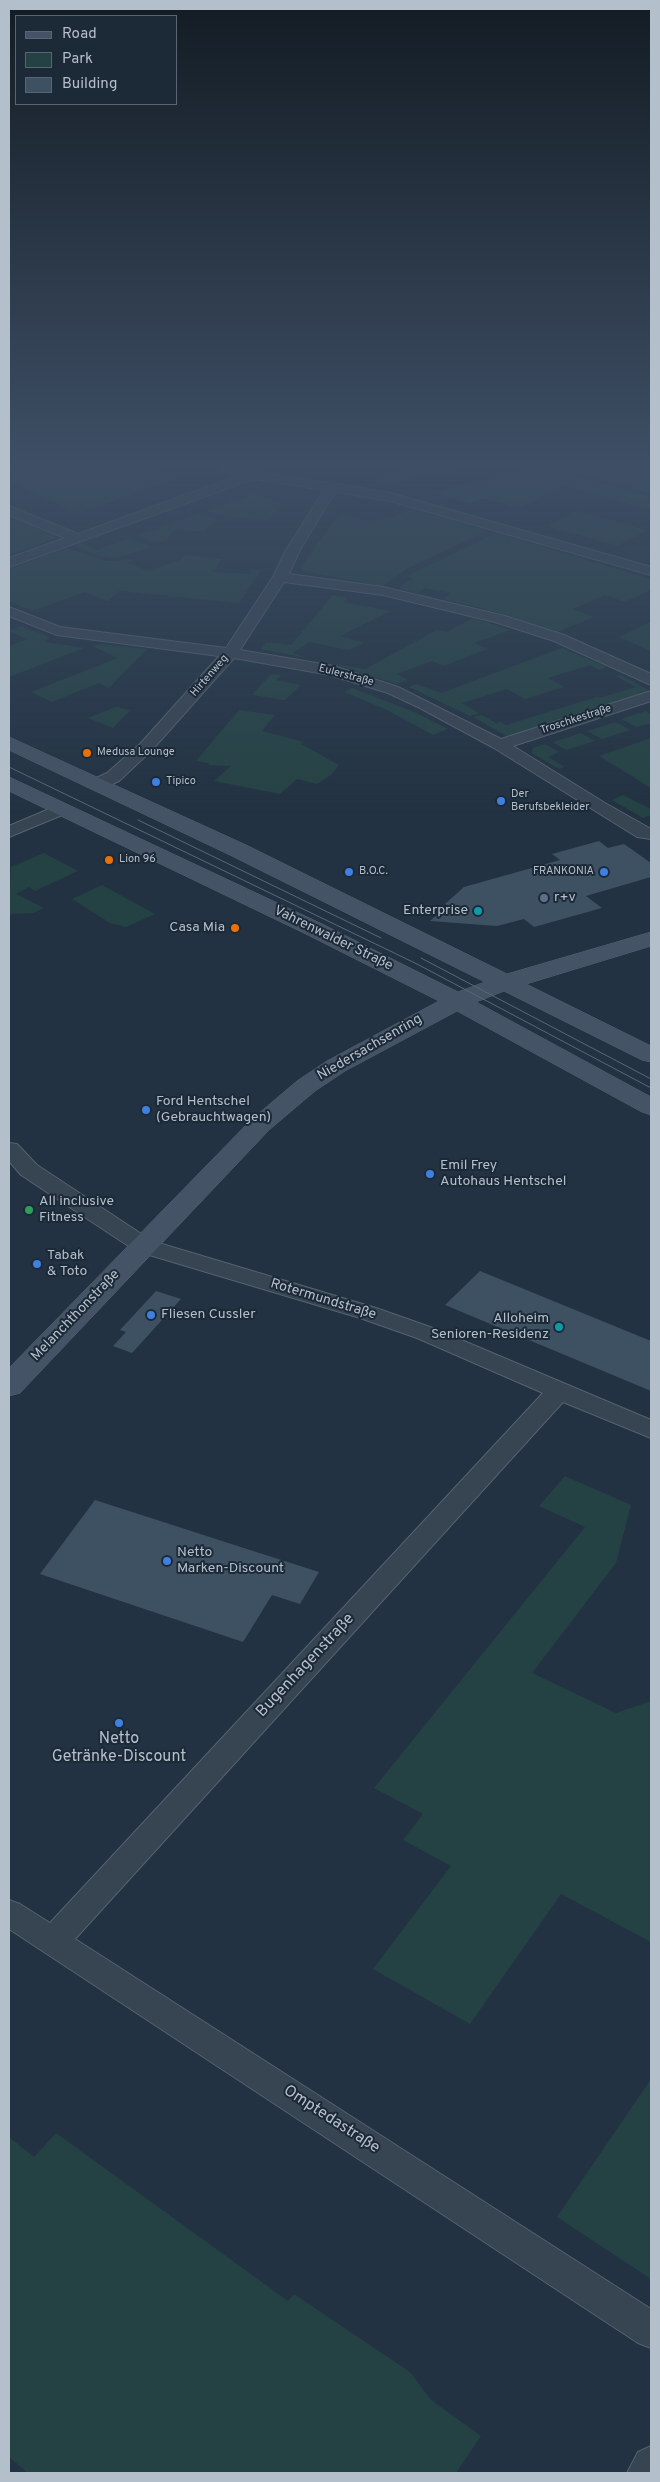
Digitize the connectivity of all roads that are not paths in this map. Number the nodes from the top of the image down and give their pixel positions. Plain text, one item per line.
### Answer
1 (276, 583) edge
2 (323, 583) edge
3 (9, 611) edge
4 (230, 653) junction
5 (651, 680) edge
6 (651, 696) edge
7 (9, 743) edge
8 (500, 745) junction
9 (9, 783) edge
10 (98, 784) junction
11 (52, 813) junction
12 (9, 832) edge
13 (651, 834) edge
14 (651, 939) edge
15 (506, 982) junction
16 (457, 1001) junction
17 (651, 1055) edge
18 (651, 1107) edge
19 (9, 1149) edge
20 (144, 1246) junction
21 (9, 1386) edge
22 (559, 1391) junction
23 (651, 1430) edge
24 (9, 1913) edge
25 (53, 1941) junction
26 (651, 2330) edge
27 (651, 2464) edge
28 (646, 2473) edge

1 - 4 street, Hirtenweg
2 - 5 street
3 - 4 street, Eulerstraße
4 - 8 street, Eulerstraße
4 - 10 street, Hirtenweg
6 - 8 street, Troschkestraße
7 - 10 main road
8 - 13 street, Eulerstraße
9 - 11 main road, Vahrenwalder Straße
10 - 15 main road
11 - 12 street
11 - 16 main road, Vahrenwalder Straße
14 - 15 main road, Niedersachsenring
15 - 16 main road, Niedersachsenring
15 - 17 main road
16 - 18 main road, Vahrenwalder Straße
16 - 20 main road, Niedersachsenring
19 - 20 street, Rotermundstraße
20 - 21 main road, Melanchthonstraße
20 - 22 street, Rotermundstraße
22 - 23 street, Rotermundstraße
22 - 25 street, Bugenhagenstraße
24 - 25 street, Omptedastraße
25 - 26 street, Omptedastraße
27 - 28 street

